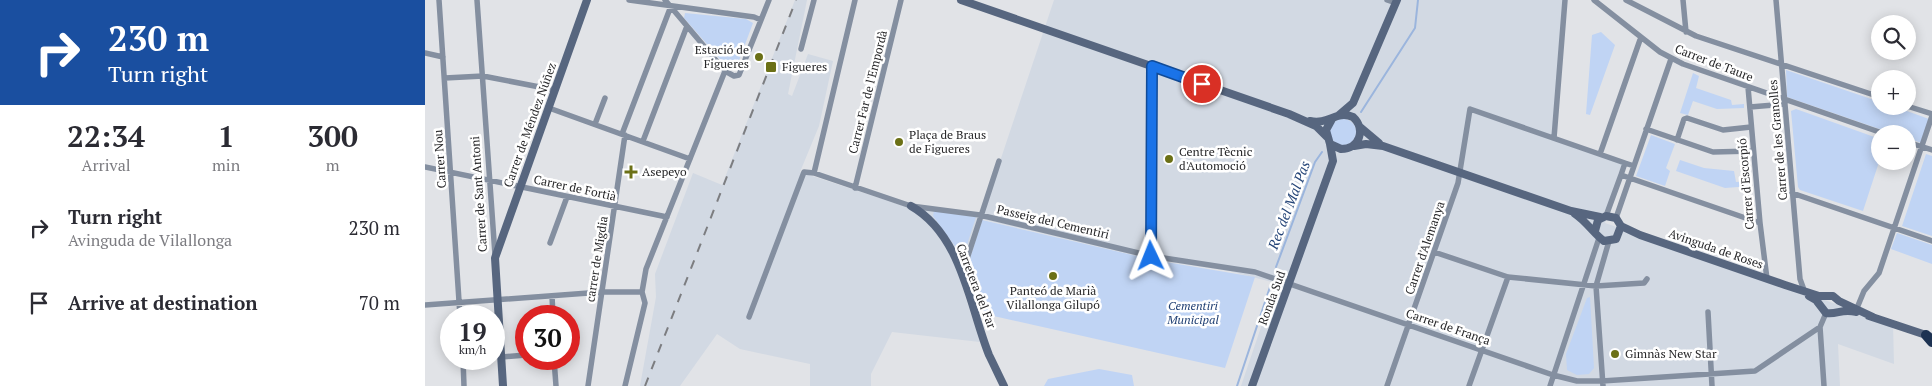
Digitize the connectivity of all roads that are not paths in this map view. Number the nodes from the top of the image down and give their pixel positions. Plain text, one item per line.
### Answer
1 (439, 0) edge
2 (477, 0) edge
3 (587, 0) edge
4 (629, 0) edge
5 (665, 0) edge
6 (769, 0) edge
7 (814, 0) edge
8 (855, 0) edge
9 (901, 0) edge
10 (961, 0) edge
11 (1387, 0) edge
12 (1565, 0) edge
13 (1594, 0) edge
14 (1626, 0) edge
15 (1683, 0) edge
16 (1776, 0) edge
17 (1397, 2) edge
18 (671, 6) junction
19 (761, 20) junction
20 (687, 26) junction
21 (1686, 32) junction
22 (1641, 37) junction
23 (801, 49) dead end
24 (425, 53) edge
25 (443, 57) junction
26 (1671, 59) junction
27 (1781, 65) junction
28 (1152, 66) junction
29 (725, 72) junction
30 (483, 76) junction
31 (445, 78) junction
32 (1748, 88) junction
33 (555, 90) junction
34 (1871, 94) edge
35 (605, 98) dead end
36 (1785, 102) junction
37 (1353, 103) junction
38 (1750, 107) junction
39 (549, 108) junction
40 (1916, 109) edge
41 (1339, 115) junction
42 (1932, 115) edge
43 (1331, 119) junction
44 (1306, 120) junction
45 (595, 124) junction
46 (1358, 124) junction
47 (1751, 127) junction
48 (1646, 129) junction
49 (1871, 130) edge
50 (624, 134) junction
51 (1554, 138) junction
52 (1677, 140) junction
53 (1329, 141) junction
54 (643, 142) junction
55 (1916, 145) edge
56 (1354, 146) junction
57 (1383, 146) junction
58 (1922, 147) junction
59 (1346, 149) junction
60 (1932, 150) edge
61 (1753, 151) junction
62 (1600, 154) junction
63 (690, 159) junction
64 (999, 161) dead end
65 (1333, 161) junction
66 (1625, 163) junction
67 (1634, 166) junction
68 (425, 167) edge
69 (450, 172) junction
70 (814, 172) junction
71 (1460, 172) junction
72 (1621, 175) junction
73 (1630, 178) junction
74 (489, 180) junction
75 (520, 186) junction
76 (855, 188) junction
77 (1792, 194) junction
78 (567, 197) junction
79 (615, 206) junction
80 (911, 206) junction
81 (936, 209) junction
82 (1571, 211) junction
83 (980, 215) junction
84 (667, 217) junction
85 (1603, 217) junction
86 (1616, 218) junction
87 (928, 219) junction
88 (1760, 223) junction
89 (1621, 226) junction
90 (1894, 228) junction
91 (1640, 234) junction
92 (1597, 235) junction
93 (1619, 235) junction
94 (493, 237) junction
95 (502, 237) junction
96 (1609, 241) junction
97 (1932, 241) edge
98 (550, 243) dead end
99 (1434, 252) junction
100 (1151, 256) junction
101 (495, 258) junction
102 (962, 274) junction
103 (1508, 277) junction
104 (1647, 279) dead end
105 (1767, 279) junction
106 (1800, 279) junction
107 (1289, 282) junction
108 (1582, 284) junction
109 (1789, 285) junction
110 (1596, 286) junction
111 (1804, 290) junction
112 (602, 292) junction
113 (642, 292) junction
114 (552, 296) junction
115 (1829, 296) junction
116 (498, 300) junction
117 (425, 301) edge
118 (1839, 301) junction
119 (459, 303) junction
120 (1821, 304) junction
121 (425, 305) edge
122 (498, 305) edge
123 (552, 305) edge
124 (1857, 308) junction
125 (1708, 312) dead end
126 (1837, 312) junction
127 (1826, 313) junction
128 (1873, 316) junction
129 (749, 317) dead end
130 (1409, 324) junction
131 (1820, 327) junction
132 (1931, 337) edge
133 (1482, 349) junction
134 (463, 370) edge
135 (502, 370) edge
136 (555, 370) edge
137 (1553, 375) junction
138 (1711, 375) junction
139 (1603, 384) edge
140 (464, 386) edge
141 (503, 386) edge
142 (556, 386) edge
143 (588, 386) edge
144 (625, 386) edge
145 (1004, 386) edge
146 (1252, 386) edge
147 (1387, 386) edge
148 (1469, 386) edge
149 (1549, 386) edge
150 (1712, 386) edge
151 (1824, 386) edge

1 - 25 street, Carrer Nou
2 - 30 street, Carrer de Sant Antoni
3 - 33 main road, Carrer de Méndez Núñez
4 - 18 street
5 - 18 street
6 - 19 street
7 - 23 street
8 - 70 street
9 - 76 street, Carrer Far de l'Empordà
10 - 28 main road
11 - 17 street
12 - 51 street
13 - 22 street, Carrer de Taure
14 - 21 street
15 - 21 street
16 - 27 street, Carrer de les Granolles
17 - 37 main road
18 - 19 street
18 - 20 street
18 - 50 street, carrer de Migdia
19 - 29 street
20 - 29 street
20 - 54 street
21 - 27 street
22 - 26 street, Carrer de Taure
22 - 62 street
24 - 25 street
25 - 31 street, Carrer Nou
26 - 32 street, Carrer de Taure
26 - 48 street
27 - 34 street
27 - 36 street, Carrer de les Granolles
28 - 44 main road
28 - 100 street
29 - 63 street
30 - 31 street
30 - 33 street
30 - 74 street, Carrer de Sant Antoni
31 - 69 street, Carrer Nou
32 - 36 street, Carrer de Taure
32 - 38 street, Carrer d'Escorpió
33 - 39 main road, Carrer de Méndez Núñez
35 - 45 street
36 - 38 street
36 - 49 street, Carrer de Taure
36 - 77 street, Carrer de les Granolles
37 - 41 main road
37 - 46 main road
38 - 47 street, Carrer d'Escorpió
39 - 45 street
39 - 75 main road, Carrer de Méndez Núñez
40 - 42 street
41 - 43 main road
41 - 46 main road
42 - 58 street
43 - 44 main road
43 - 53 main road
44 - 53 main road
45 - 50 street
46 - 56 main road
46 - 57 main road
47 - 52 street
47 - 61 street, Carrer d'Escorpió
48 - 52 street
48 - 67 street
50 - 54 street
50 - 79 street, carrer de Migdia
51 - 62 street
51 - 71 street, Carrer d'Alemanya
52 - 61 street
53 - 59 main road
53 - 65 main road, Ronda Sud
54 - 63 street
55 - 58 street
56 - 57 main road
56 - 59 main road
57 - 71 main road
58 - 60 street
58 - 90 street
59 - 65 main road, Ronda Sud
61 - 88 street, Carrer d'Escorpió
62 - 66 street
63 - 84 street
64 - 83 street
65 - 107 main road, Ronda Sud
66 - 67 street
66 - 72 street
67 - 73 street
68 - 69 street, Carrer de Fortià
69 - 74 street, Carrer de Fortià
69 - 119 street, Carrer Nou
70 - 76 street, Passeig del Cementiri
70 - 129 street
71 - 82 main road
71 - 99 street, Carrer d'Alemanya
72 - 73 street
72 - 85 street
73 - 86 street
73 - 88 street
74 - 75 street, Carrer de Fortià
74 - 94 street, Carrer de Sant Antoni
75 - 78 street, Carrer de Fortià
75 - 95 main road, Carrer de Méndez Núñez
76 - 80 street, Passeig del Cementiri
77 - 90 street
77 - 106 street, Carrer de les Granolles
78 - 79 street, Carrer de Fortià
78 - 98 street
79 - 84 street, Carrer de Fortià
79 - 112 street, carrer de Migdia
80 - 81 street, Passeig del Cementiri
80 - 87 main road, Carretera del Far
81 - 83 street, Passeig del Cementiri
81 - 87 street
82 - 85 main road
82 - 92 main road
83 - 100 street, Passeig del Cementiri
83 - 102 street
84 - 113 street
85 - 86 main road
85 - 92 main road
86 - 89 main road
87 - 102 main road, Carretera del Far
88 - 105 street, Carrer d'Escorpió
89 - 91 main road, Avinguda de Roses
89 - 93 main road
90 - 97 street
90 - 124 street
91 - 93 main road, Avinguda de Roses
91 - 105 main road, Avinguda de Roses
92 - 96 main road
92 - 108 street
93 - 96 main road
94 - 95 street
94 - 101 street, Carrer de Sant Antoni
95 - 101 main road, Carrer de Méndez Núñez
96 - 110 street
99 - 103 street
99 - 130 street, Carrer d'Alemanya
100 - 107 street, Passeig del Cementiri
101 - 116 main road, Carrer de Sant Antoni
102 - 145 main road, Carretera del Far
103 - 108 street
103 - 133 street
104 - 110 street
105 - 109 main road, Avinguda de Roses
106 - 109 street
106 - 111 street, Carrer de les Granolles
107 - 130 street, Carrer de França
107 - 146 main road, Ronda Sud
108 - 110 street
108 - 137 street
109 - 111 main road
109 - 120 main road
110 - 139 street
111 - 115 main road
112 - 113 street
112 - 114 street
112 - 143 street, carrer de Migdia
113 - 144 street
114 - 116 street
114 - 123 street
115 - 118 main road
115 - 120 main road
116 - 119 street
116 - 122 main road, Carrer de Sant Antoni
117 - 121 street
118 - 124 main road
118 - 126 main road
119 - 121 street
120 - 127 main road
124 - 128 main road
125 - 138 street
126 - 127 main road
126 - 128 main road
127 - 131 street
128 - 132 main road
130 - 133 street, Carrer de França
130 - 147 street, Carrer d'Alemanya
131 - 138 street, Carrer de França
131 - 151 street
133 - 137 street, Carrer de França
133 - 148 street
134 - 140 street
135 - 141 main road, Carrer de Sant Antoni
136 - 142 street
137 - 139 street, Carrer de França
137 - 149 street
138 - 139 street, Carrer de França
138 - 150 street

